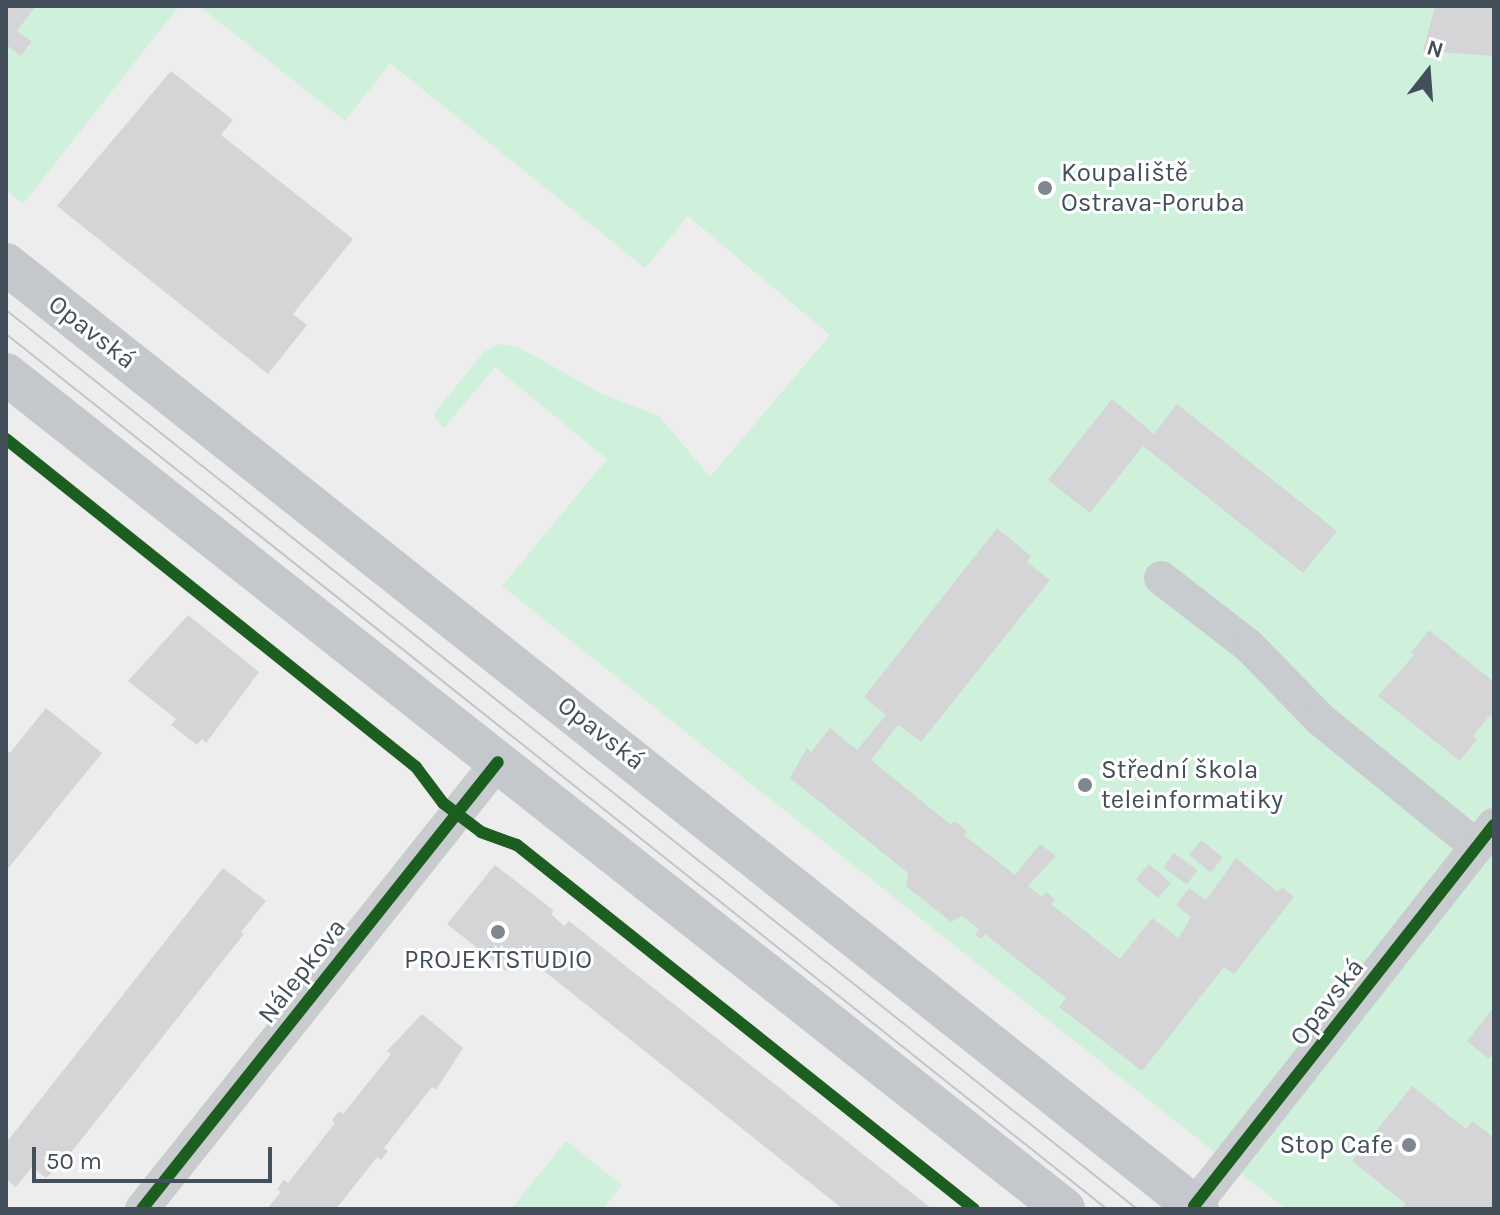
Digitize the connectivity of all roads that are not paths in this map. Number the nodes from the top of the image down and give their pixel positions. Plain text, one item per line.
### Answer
1 (6, 264) edge
2 (6, 374) edge
3 (1161, 578) dead end
4 (498, 762) junction
5 (1485, 836) edge
6 (1196, 1208) edge
7 (142, 1209) edge
8 (1064, 1209) edge

1 - 6 main road, Opavská
2 - 4 main road
3 - 5 street
4 - 7 street, Nálepkova
4 - 8 main road
5 - 6 street, Opavská

